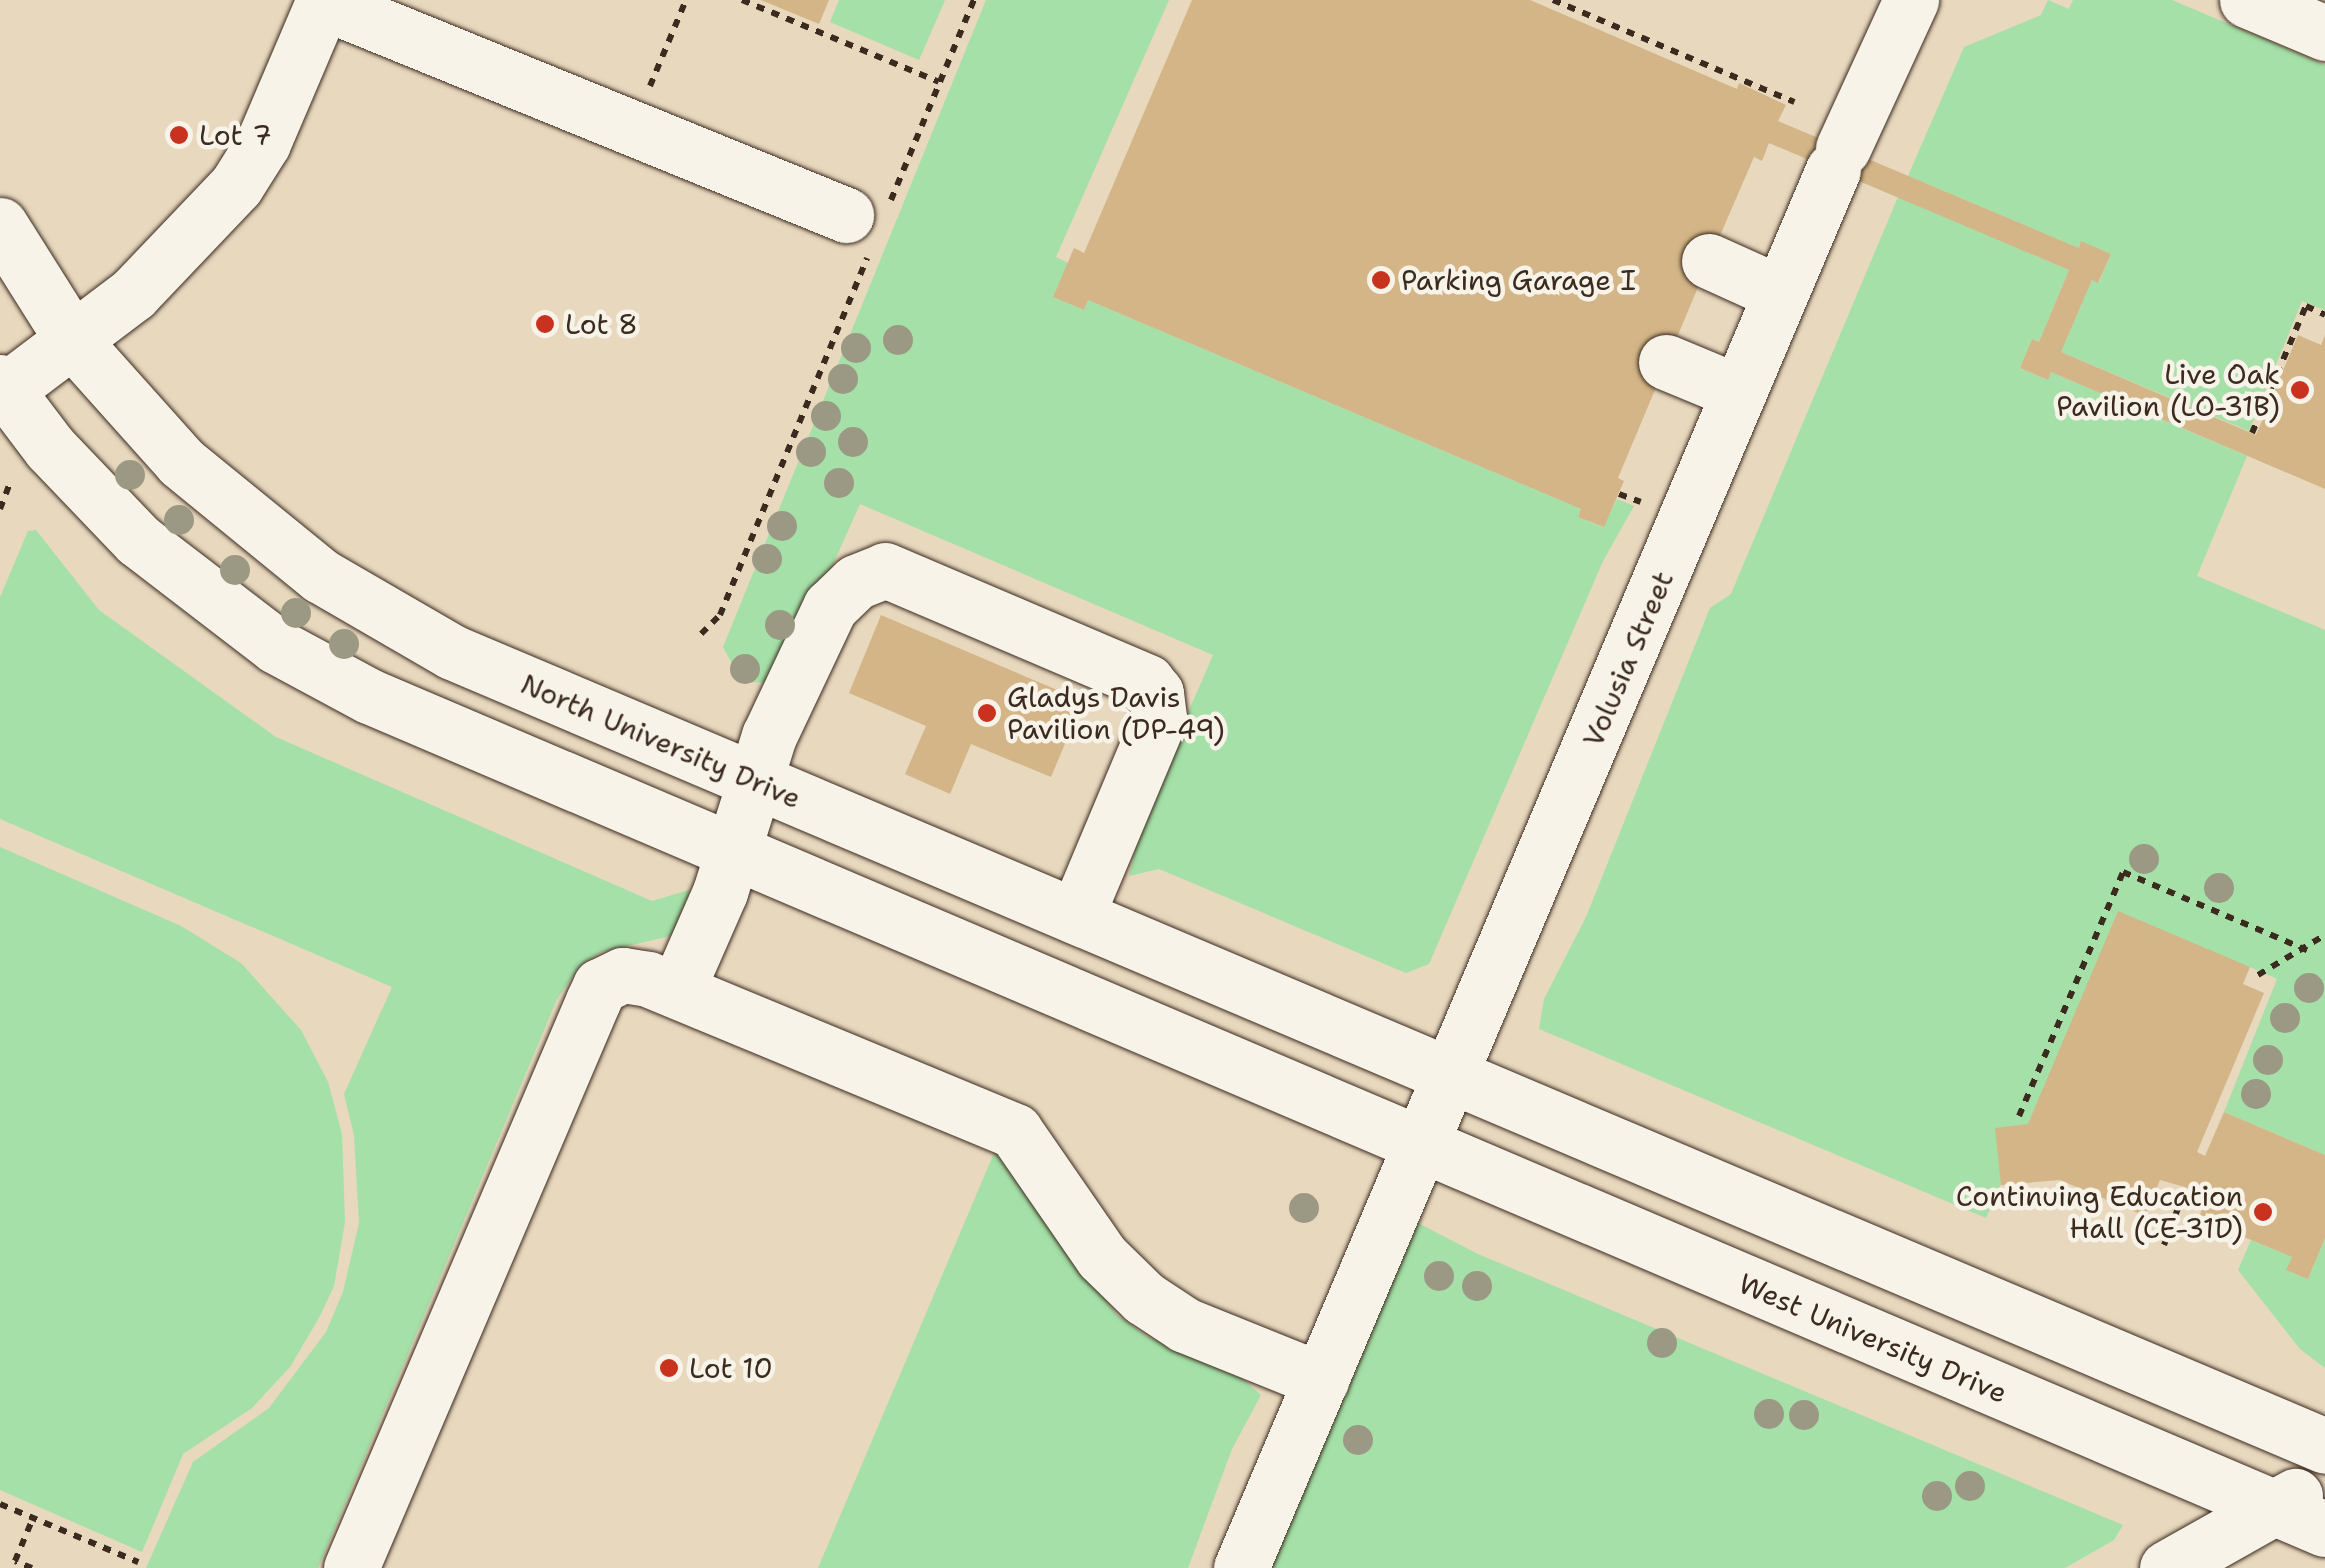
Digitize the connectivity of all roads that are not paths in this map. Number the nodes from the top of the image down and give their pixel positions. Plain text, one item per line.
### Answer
1 (1911, 0) edge
2 (2247, 0) edge
3 (324, 1) edge
4 (2325, 33) edge
5 (869, 221) road end
6 (0, 224) edge
7 (1709, 261) dead end
8 (1780, 293) junction
9 (72, 341) junction
10 (1666, 362) dead end
11 (3, 386) edge
12 (1738, 392) junction
13 (755, 782) junction
14 (733, 850) junction
15 (1076, 916) junction
16 (677, 990) junction
17 (1452, 1077) junction
18 (1421, 1146) junction
19 (1321, 1380) junction
20 (2325, 1446) edge
21 (2325, 1478) edge
22 (2274, 1508) junction
23 (2325, 1529) edge
24 (351, 1568) edge
25 (1241, 1568) edge
26 (2167, 1568) edge

1 - 8 street, Volusia Street
2 - 4 street
3 - 5 street
3 - 9 street
6 - 9 street, North University Drive
7 - 8 street
8 - 12 street, Volusia Street
9 - 11 street
9 - 13 street, North University Drive
10 - 12 street
11 - 14 street
12 - 17 street, Volusia Street
13 - 14 street
13 - 15 street, North University Drive
13 - 15 street
14 - 16 street
14 - 18 street
15 - 17 street, North University Drive
16 - 19 street
16 - 24 street
17 - 18 street, Volusia Street
17 - 20 street
18 - 19 street, Volusia Street
18 - 22 street, West University Drive
19 - 25 street, Volusia Street
21 - 22 street
22 - 23 street, West University Drive
22 - 26 street

